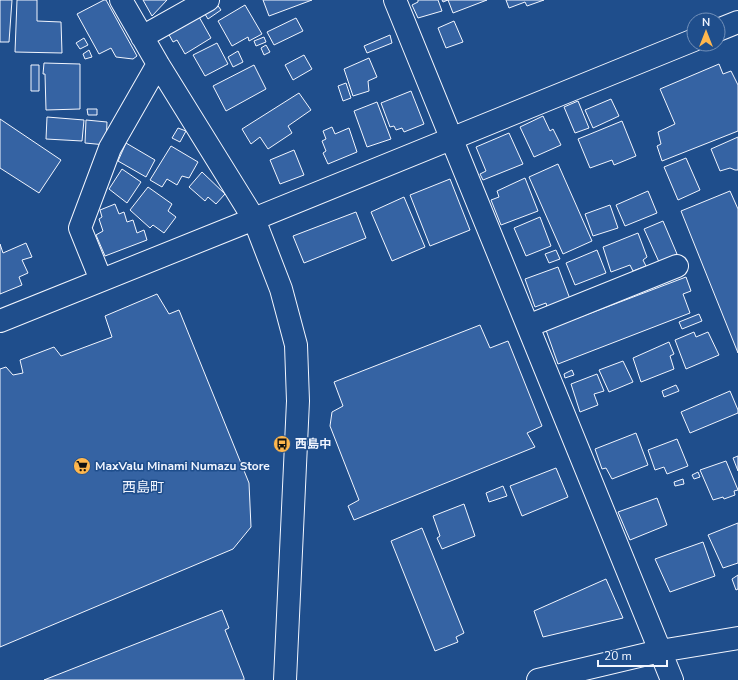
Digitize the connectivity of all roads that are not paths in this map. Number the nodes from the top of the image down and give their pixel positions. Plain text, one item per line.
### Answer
1 (121, 0) edge
2 (208, 0) edge
3 (395, 0) edge
4 (738, 22) edge
5 (726, 27) edge
6 (142, 37) junction
7 (686, 43) edge
8 (158, 64) junction
9 (452, 139) junction
10 (254, 219) junction
11 (677, 266) dead end
12 (101, 280) junction
13 (0, 321) edge
14 (528, 326) junction
15 (738, 638) edge
16 (660, 651) junction
17 (284, 680) edge
18 (538, 680) edge
19 (672, 680) edge

1 - 6 street
2 - 6 street
3 - 9 street
4 - 5 street
6 - 8 street
7 - 9 street
8 - 10 street
8 - 12 street
9 - 10 street
9 - 14 street
10 - 12 street
10 - 17 street
11 - 14 street
12 - 13 street
14 - 16 street
15 - 16 street
16 - 18 street
16 - 19 street

